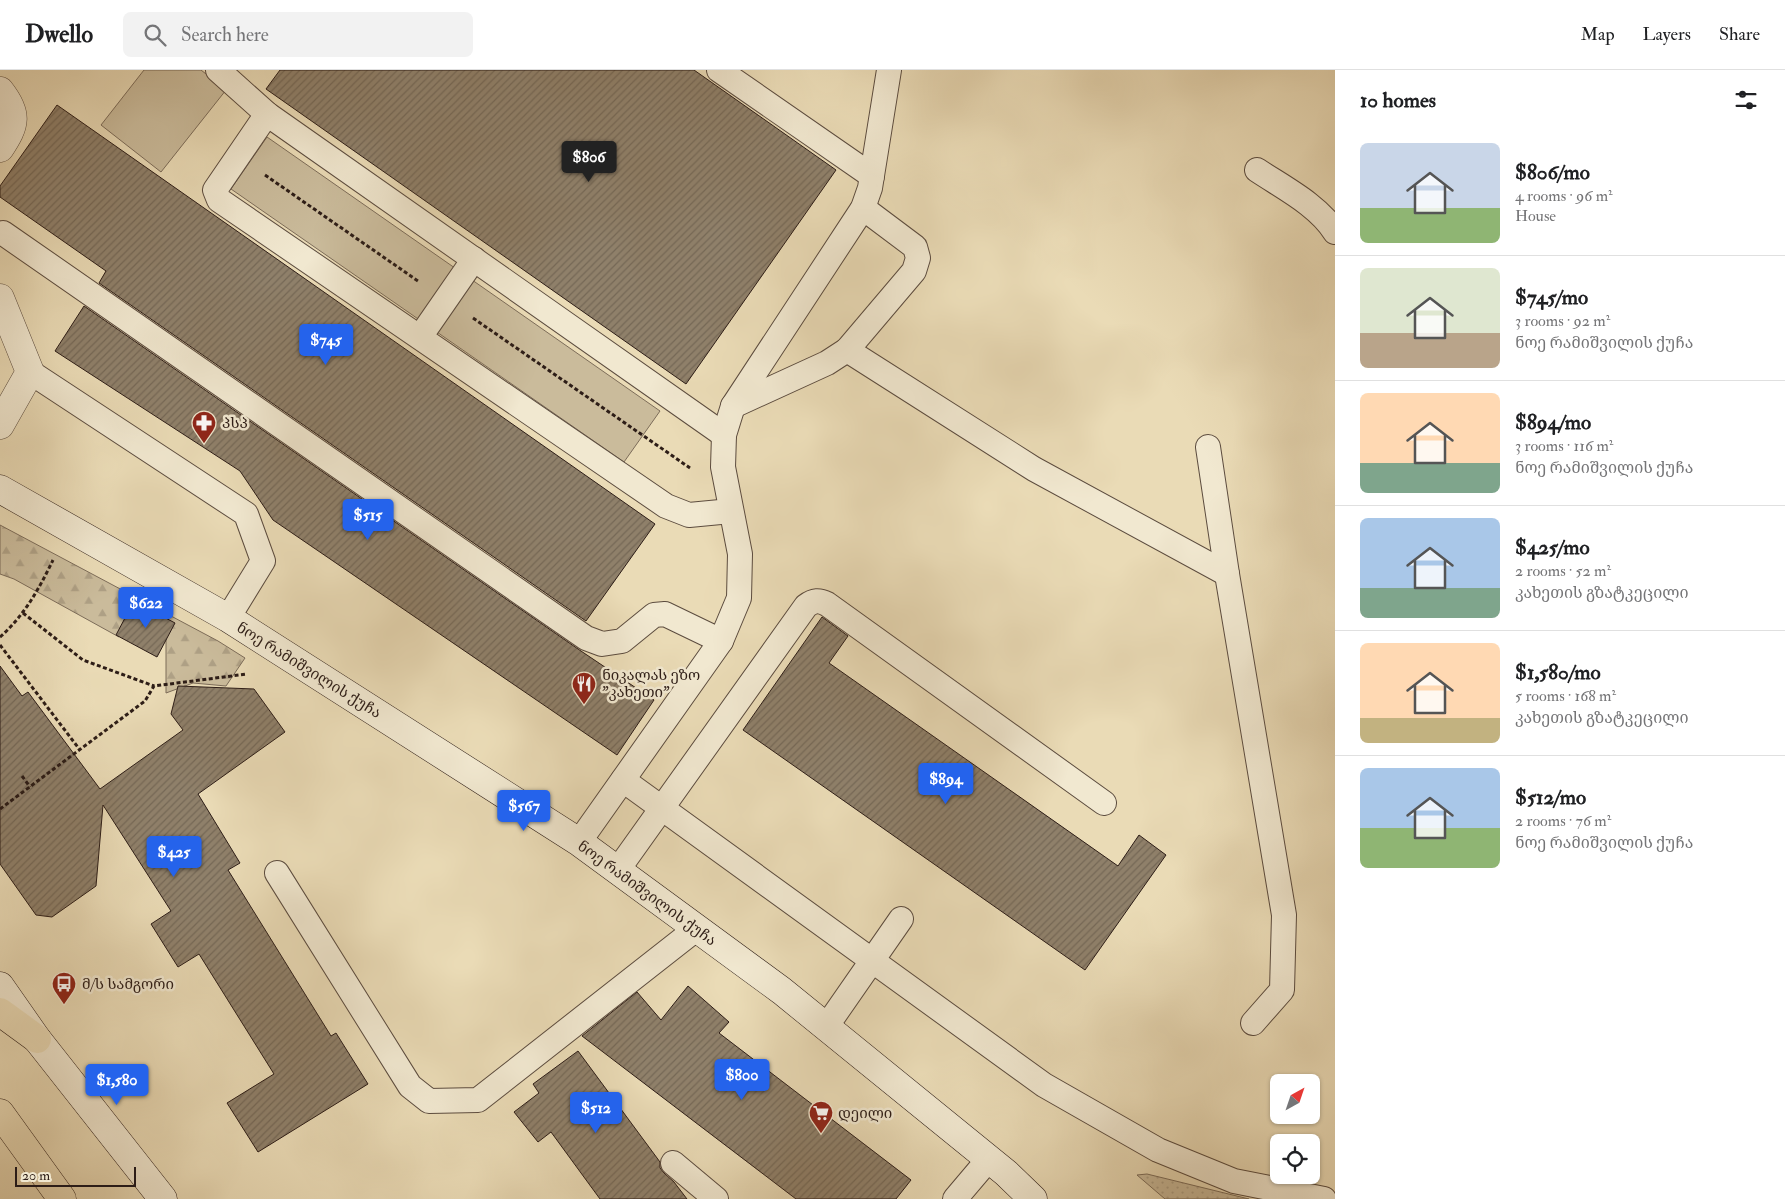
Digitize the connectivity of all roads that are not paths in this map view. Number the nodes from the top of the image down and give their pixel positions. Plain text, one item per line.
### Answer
1 (218, 70) edge
2 (718, 70) edge
3 (889, 70) edge
4 (0, 91) edge
5 (267, 114) junction
6 (0, 148) edge
7 (1257, 170) dead end
8 (872, 176) junction
9 (863, 208) junction
10 (1335, 232) edge
11 (3, 233) dead end
12 (474, 259) junction
13 (0, 298) edge
14 (420, 337) junction
15 (847, 350) junction
16 (30, 372) junction
17 (733, 406) junction
18 (0, 425) edge
19 (724, 434) junction
20 (1208, 447) dead end
21 (0, 489) edge
22 (729, 502) junction
23 (1227, 574) junction
24 (228, 618) junction
25 (722, 641) junction
26 (623, 780) junction
27 (1104, 803) dead end
28 (662, 808) junction
29 (579, 842) junction
30 (618, 871) junction
31 (277, 873) dead end
32 (901, 919) dead end
33 (696, 928) junction
34 (872, 960) junction
35 (0, 986) edge
36 (0, 1012) edge
37 (1253, 1023) dead end
38 (826, 1027) junction
39 (37, 1039) junction
40 (0, 1113) edge
41 (988, 1160) junction
42 (673, 1164) dead end
43 (62, 1199) edge
44 (163, 1199) edge
45 (716, 1199) edge
46 (955, 1199) edge
47 (1033, 1199) edge
48 (1324, 1199) edge

1 - 5 lane
2 - 8 lane
3 - 8 lane
4 - 6 street
5 - 12 lane
5 - 14 lane
7 - 10 lane
8 - 9 lane
9 - 15 lane
9 - 17 lane
11 - 25 lane
12 - 14 lane
12 - 19 lane
13 - 16 street
14 - 22 lane
15 - 17 lane
15 - 23 lane
16 - 18 street
16 - 24 lane
17 - 19 lane
19 - 22 lane
20 - 23 lane
21 - 24 street, ნოე რამიშვილის ქუჩა
22 - 25 lane
23 - 37 lane
24 - 29 street, ნოე რამიშვილის ქუჩა
25 - 26 lane
26 - 28 lane
26 - 29 lane
27 - 28 lane
28 - 30 lane
28 - 34 lane
29 - 30 street, ნოე რამიშვილის ქუჩა
30 - 33 street, ნოე რამიშვილის ქუჩა
31 - 33 lane
32 - 34 lane
33 - 38 street, ნოე რამიშვილის ქუჩა
34 - 38 lane
34 - 48 lane
35 - 39 street
36 - 39 highway
38 - 41 street, ნოე რამიშვილის ქუჩა
39 - 44 street
40 - 43 highway
41 - 46 lane
41 - 47 street, ნოე რამიშვილის ქუჩა
42 - 45 lane

